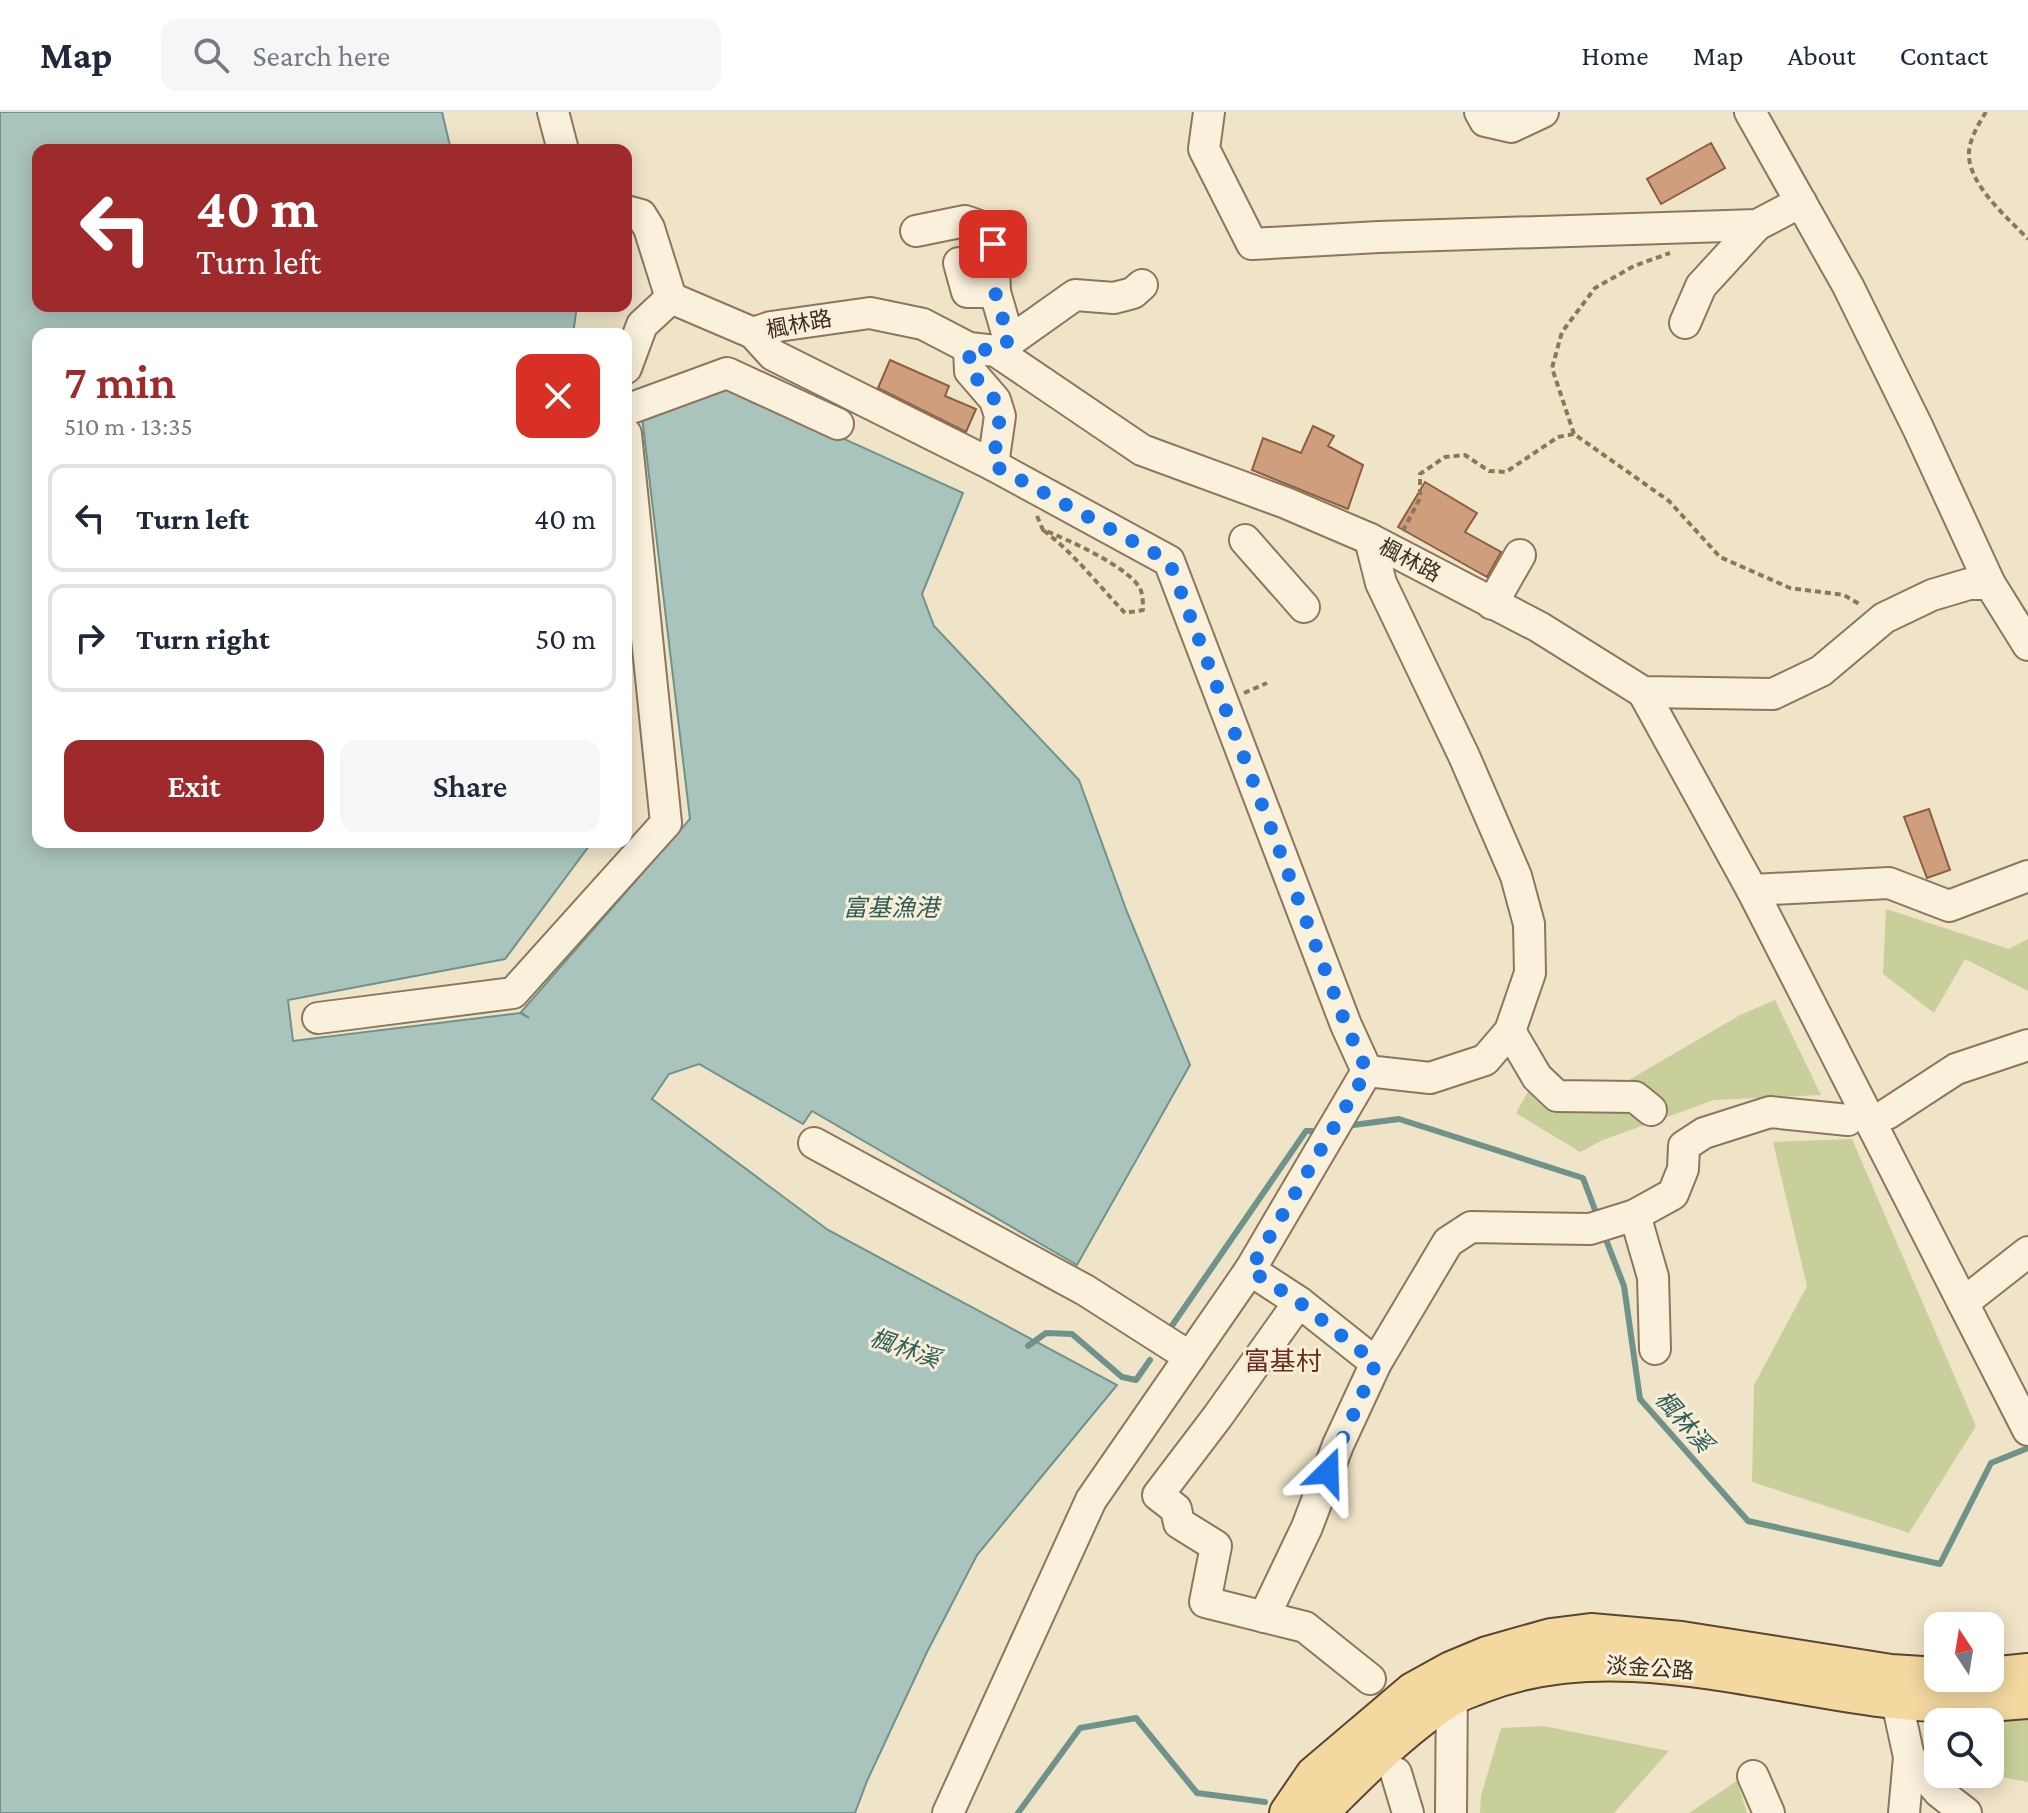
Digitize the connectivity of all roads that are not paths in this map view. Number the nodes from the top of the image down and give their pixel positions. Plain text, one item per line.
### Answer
1 (553, 112) edge
2 (1209, 112) edge
3 (1480, 112) edge
4 (1543, 112) edge
5 (1750, 112) edge
6 (561, 144) edge
7 (1801, 202) junction
8 (632, 213) edge
9 (1757, 225) junction
10 (916, 231) dead end
11 (959, 263) dead end
12 (1142, 285) dead end
13 (995, 292) junction
14 (671, 298) junction
15 (1685, 323) dead end
16 (753, 333) junction
17 (991, 346) junction
18 (632, 352) edge
19 (632, 408) edge
20 (838, 424) dead end
21 (993, 465) junction
22 (632, 492) edge
23 (1245, 540) dead end
24 (1381, 545) junction
25 (1520, 555) dead end
26 (1990, 584) junction
27 (1492, 604) junction
28 (1304, 607) dead end
29 (2028, 645) edge
30 (1643, 692) junction
31 (2028, 876) edge
32 (1752, 890) junction
33 (318, 1018) dead end
34 (1510, 1031) junction
35 (2028, 1045) edge
36 (1367, 1071) junction
37 (1651, 1110) dead end
38 (1887, 1114) dead end
39 (1848, 1120) dead end
40 (814, 1143) dead end
41 (1635, 1215) junction
42 (2028, 1252) edge
43 (1250, 1270) junction
44 (1299, 1302) junction
45 (1963, 1303) junction
46 (1655, 1349) dead end
47 (1190, 1357) junction
48 (1376, 1363) junction
49 (2028, 1430) edge
50 (1264, 1617) junction
51 (2028, 1672) edge
52 (2004, 1675) edge
53 (1370, 1679) dead end
54 (1924, 1679) edge
55 (1452, 1683) junction
56 (1893, 1687) junction
57 (2028, 1700) edge
58 (1909, 1757) junction
59 (1396, 1773) dead end
60 (1753, 1776) dead end
61 (948, 1813) edge
62 (1288, 1813) edge
63 (1319, 1813) edge
64 (1408, 1813) edge
65 (1451, 1813) edge
66 (1769, 1813) edge
67 (1904, 1813) edge
68 (1966, 1813) edge

1 - 6 street
2 - 9 street
3 - 4 street
5 - 7 street
7 - 9 street
7 - 26 street
8 - 14 street
9 - 15 street
10 - 13 street
11 - 13 street
12 - 17 street
13 - 17 street
14 - 16 street
14 - 18 street
16 - 17 street, 楓林路
16 - 21 street
17 - 21 street
17 - 24 street, 楓林路
19 - 20 street
21 - 36 street
22 - 33 street
23 - 28 street
24 - 27 street, 楓林路
24 - 34 street
25 - 27 street
26 - 29 street
26 - 30 street
27 - 30 street, 楓林路
30 - 32 street
31 - 32 street
32 - 45 street
34 - 36 street
34 - 37 street
35 - 38 street
36 - 43 street
39 - 41 street
40 - 47 street
41 - 46 street
41 - 48 street
42 - 45 street
43 - 44 street
43 - 47 street
44 - 48 street
44 - 50 street
45 - 49 street
47 - 61 street
48 - 50 street
50 - 53 street
51 - 52 main road
54 - 56 main road, 淡金公路
55 - 56 main road, 淡金公路
55 - 62 main road, 淡金公路
55 - 63 main road, 淡金公路
55 - 65 street
56 - 57 main road, 淡金公路
56 - 58 street
58 - 67 street
58 - 68 street
59 - 64 street
60 - 66 street

